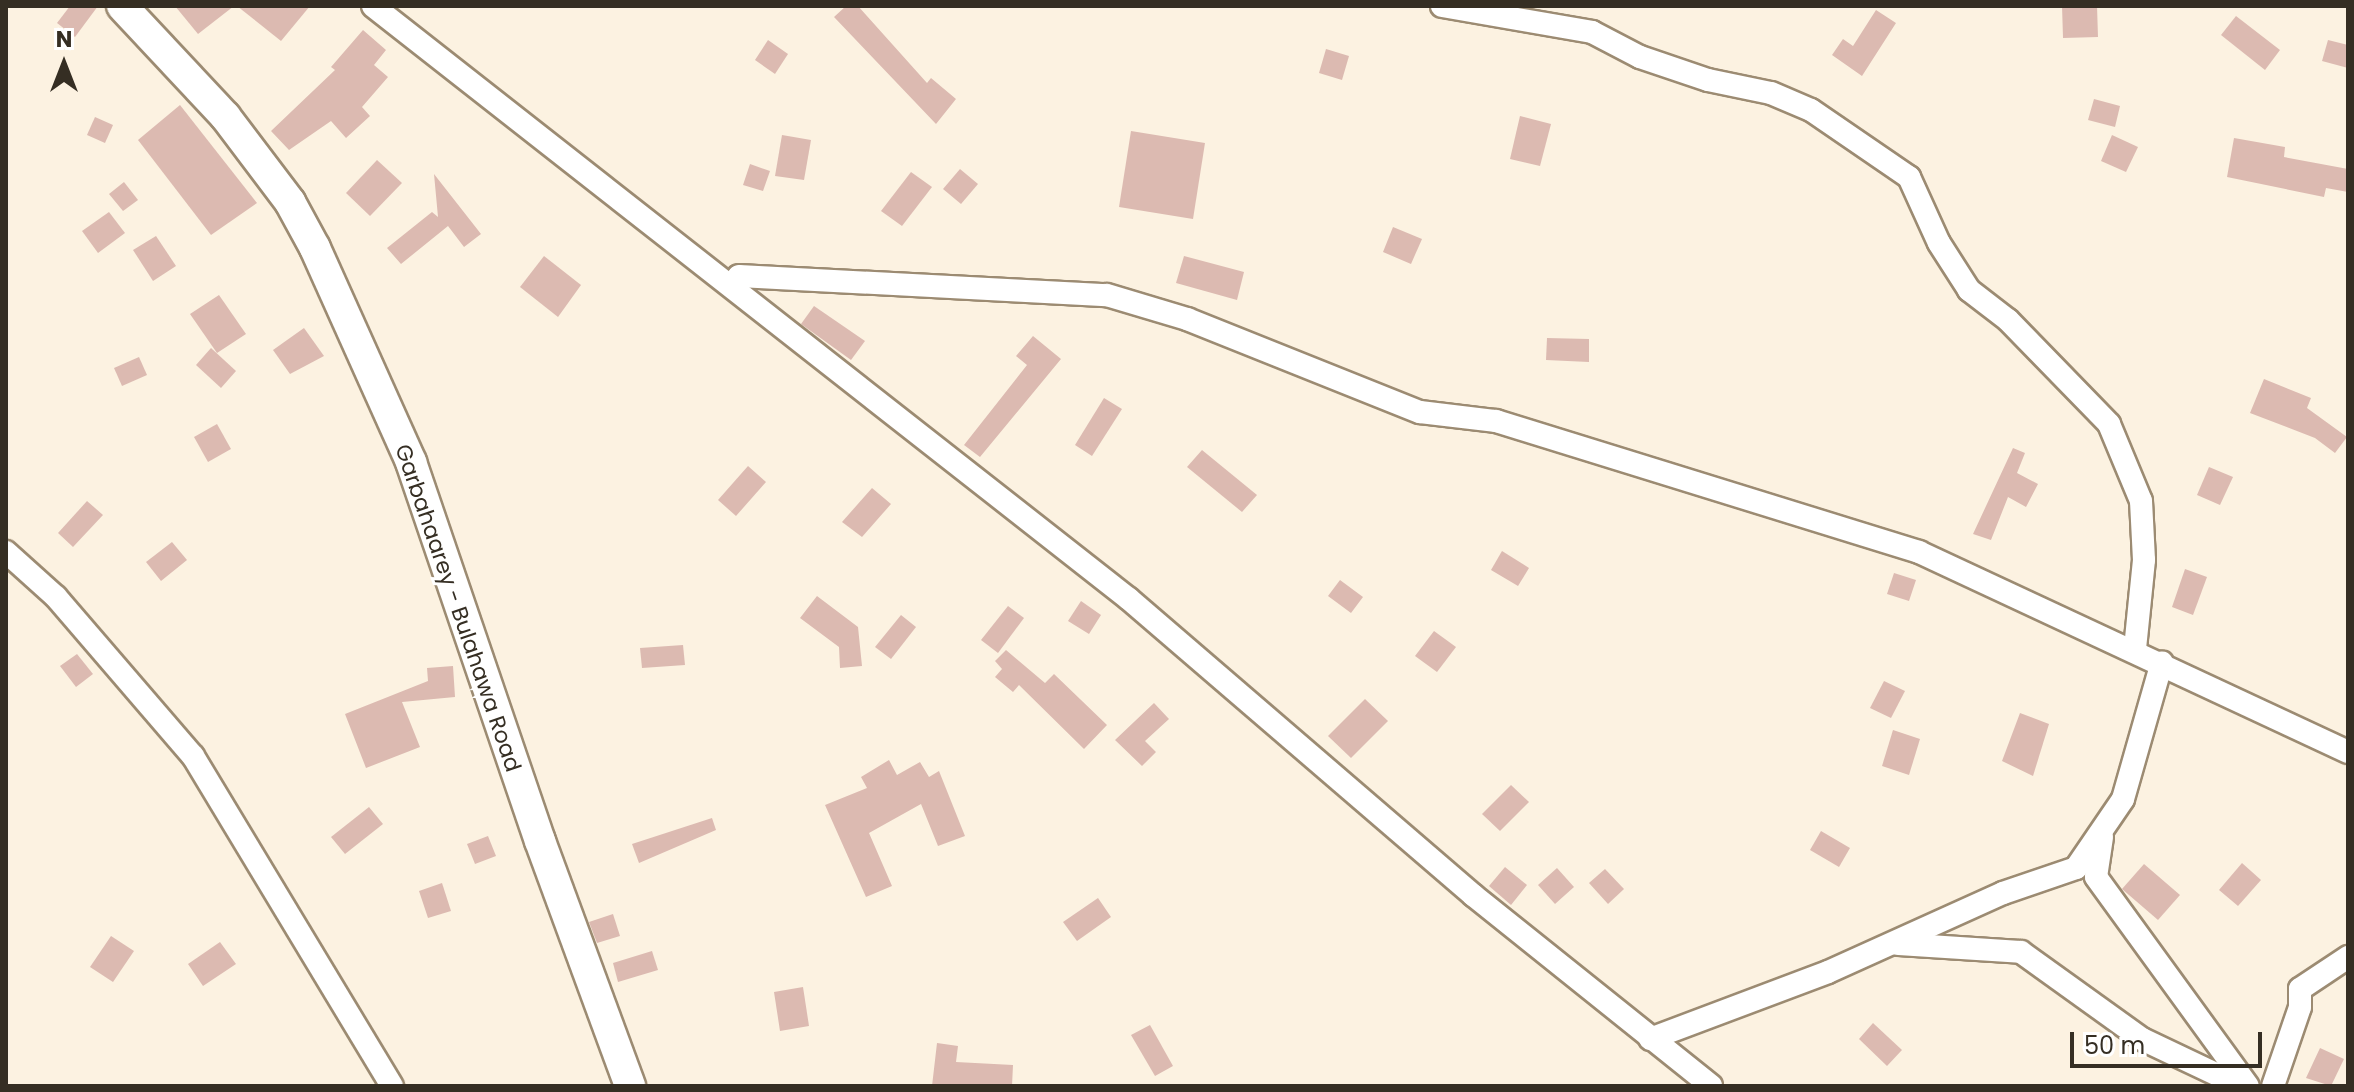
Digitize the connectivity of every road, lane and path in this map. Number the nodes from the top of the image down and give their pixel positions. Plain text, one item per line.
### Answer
1 (122, 6) edge
2 (373, 6) edge
3 (1442, 6) edge
4 (732, 285) junction
5 (6, 552) edge
6 (2135, 649) junction
7 (2162, 662) junction
8 (2348, 752) edge
9 (2103, 836) junction
10 (1897, 944) junction
11 (2348, 957) edge
12 (1650, 1039) junction
13 (1708, 1085) edge
14 (392, 1086) edge
15 (630, 1086) edge
16 (2241, 1086) edge
17 (2248, 1086) edge
18 (2273, 1086) edge

1 - 15 main road, Garbahaarey - Bulahawa Road
2 - 4 street
3 - 6 street
4 - 6 street
4 - 12 street
5 - 14 street
6 - 7 street
7 - 8 street
7 - 9 street
9 - 10 street
9 - 17 street
10 - 12 street
10 - 16 street
11 - 18 street
12 - 13 street

